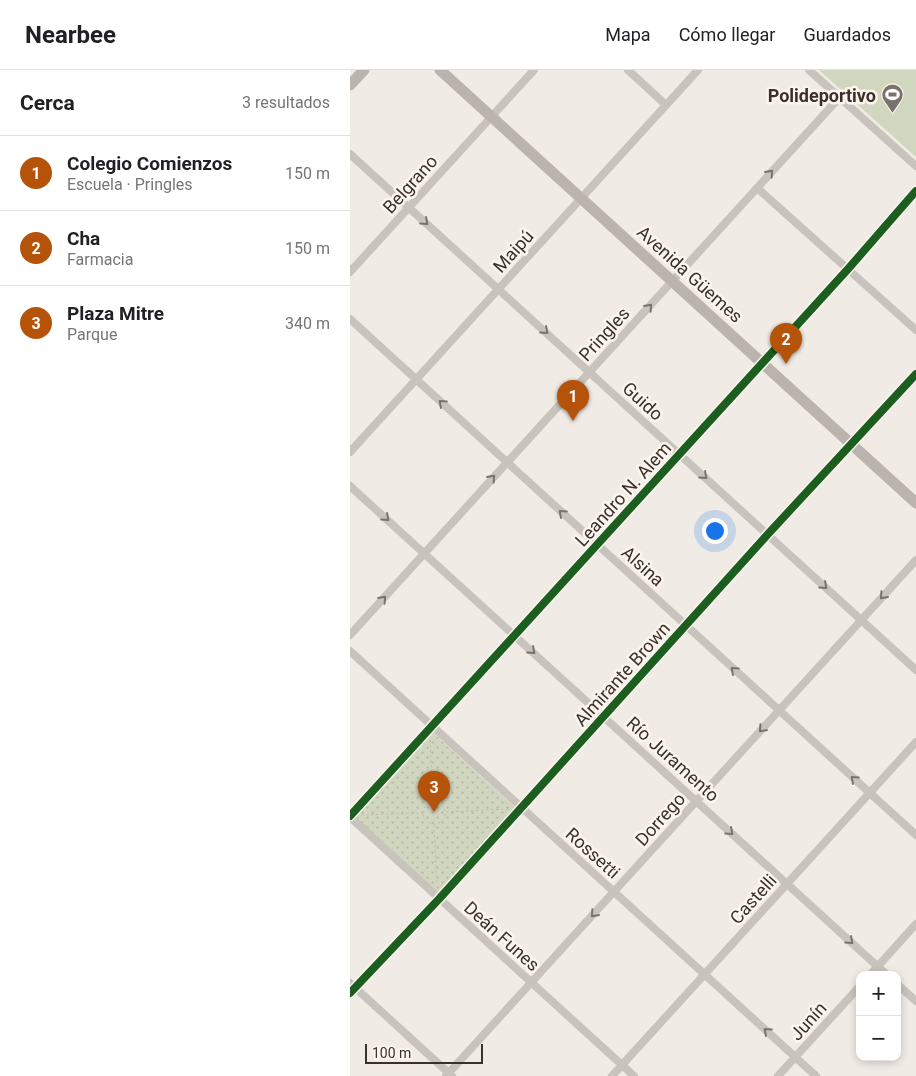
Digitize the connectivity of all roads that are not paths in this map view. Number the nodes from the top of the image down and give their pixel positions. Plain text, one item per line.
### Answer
1 (364, 70) edge
2 (440, 70) edge
3 (534, 70) edge
4 (628, 70) edge
5 (698, 70) edge
6 (809, 70) edge
7 (350, 85) edge
8 (839, 98) junction
9 (666, 105) junction
10 (491, 116) junction
11 (350, 154) edge
12 (916, 166) edge
13 (757, 188) junction
14 (916, 190) edge
15 (581, 198) junction
16 (409, 207) junction
17 (848, 269) junction
18 (350, 272) edge
19 (672, 281) junction
20 (499, 289) junction
21 (350, 320) edge
22 (916, 330) edge
23 (762, 363) junction
24 (589, 372) junction
25 (916, 374) edge
26 (416, 380) junction
27 (851, 444) junction
28 (350, 452) edge
29 (680, 454) junction
30 (507, 462) junction
31 (350, 486) edge
32 (916, 503) edge
33 (768, 534) junction
34 (597, 544) junction
35 (424, 553) junction
36 (916, 560) edge
37 (861, 620) junction
38 (686, 626) junction
39 (350, 635) edge
40 (514, 635) junction
41 (350, 651) edge
42 (916, 670) edge
43 (779, 710) junction
44 (604, 717) junction
45 (431, 729) junction
46 (916, 742) edge
47 (869, 793) junction
48 (696, 801) junction
49 (518, 808) junction
50 (350, 817) edge
51 (916, 835) edge
52 (787, 884) junction
53 (614, 892) junction
54 (439, 899) junction
55 (916, 924) edge
56 (878, 966) junction
57 (874, 971) edge
58 (883, 971) edge
59 (704, 974) junction
60 (531, 982) junction
61 (352, 988) edge
62 (901, 988) edge
63 (856, 990) edge
64 (916, 1001) edge
65 (795, 1057) junction
66 (622, 1065) junction
67 (449, 1075) edge
68 (612, 1076) edge
69 (634, 1076) edge
70 (778, 1076) edge
71 (816, 1076) edge

1 - 7 main road
2 - 10 main road, Avenida Güemes
3 - 10 street, Belgrano
4 - 9 street
5 - 9 street, Maipú
6 - 8 street
8 - 12 street
13 -> 8 street, Pringles
9 - 15 street, Maipú
10 - 15 main road, Avenida Güemes
10 - 16 street, Belgrano
11 - 16 street, Guido
13 - 17 street
13 - 19 street, Pringles
14 - 17 street, Leandro N. Alem
15 - 19 main road, Avenida Güemes
15 - 20 street, Maipú
16 - 18 street, Belgrano
16 -> 20 street, Guido
17 - 22 street
17 - 23 street, Leandro N. Alem
19 - 23 main road, Avenida Güemes
24 -> 19 street, Pringles
20 -> 24 street, Guido
20 - 26 street, Maipú
21 - 26 street, Alsina
23 - 27 main road, Avenida Güemes
23 - 29 street, Leandro N. Alem
24 - 29 street, Guido
24 - 30 street, Pringles
25 - 27 street, Almirante Brown
26 - 28 street, Maipú
30 -> 26 street, Alsina
27 - 32 main road, Avenida Güemes
27 - 33 street, Almirante Brown
29 -> 33 street, Guido
29 - 34 street, Leandro N. Alem
34 -> 30 street, Alsina
35 -> 30 street, Pringles
31 -> 35 street, Río Juramento
33 -> 37 street, Guido
33 - 38 street, Almirante Brown
34 - 38 street, Alsina
34 - 40 street, Leandro N. Alem
39 -> 35 street, Pringles
35 - 40 street, Río Juramento
36 -> 37 street, Dorrego
37 - 42 street, Guido
37 - 43 street, Dorrego
43 -> 38 street, Alsina
38 - 44 street, Almirante Brown
40 -> 44 street, Río Juramento
40 - 45 street, Leandro N. Alem
41 - 45 street, Rossetti
47 -> 43 street, Alsina
43 -> 48 street, Dorrego
44 - 48 street, Río Juramento
44 - 49 street, Almirante Brown
45 - 49 street, Rossetti
45 - 50 street, Leandro N. Alem
46 - 47 street, Castelli
47 - 51 street, Alsina
47 - 52 street, Castelli
48 -> 52 street, Río Juramento
48 - 53 street, Dorrego
49 - 53 street, Rossetti
49 - 54 street, Almirante Brown
50 - 54 street, Deán Funes
52 -> 56 street, Río Juramento
52 - 59 street, Castelli
53 - 59 street, Rossetti
53 -> 60 street, Dorrego
54 - 60 street, Deán Funes
54 - 61 street, Almirante Brown
55 - 56 street
56 - 57 street
56 - 58 street, Río Juramento
65 -> 59 street, Rossetti
59 - 66 street, Castelli
60 - 66 street, Deán Funes
60 - 67 street, Dorrego
61 - 67 street
62 - 64 street
63 - 65 street, Junín
65 - 70 street, Junín
65 - 71 street, Rossetti
66 - 68 street, Castelli
66 - 69 street, Deán Funes

